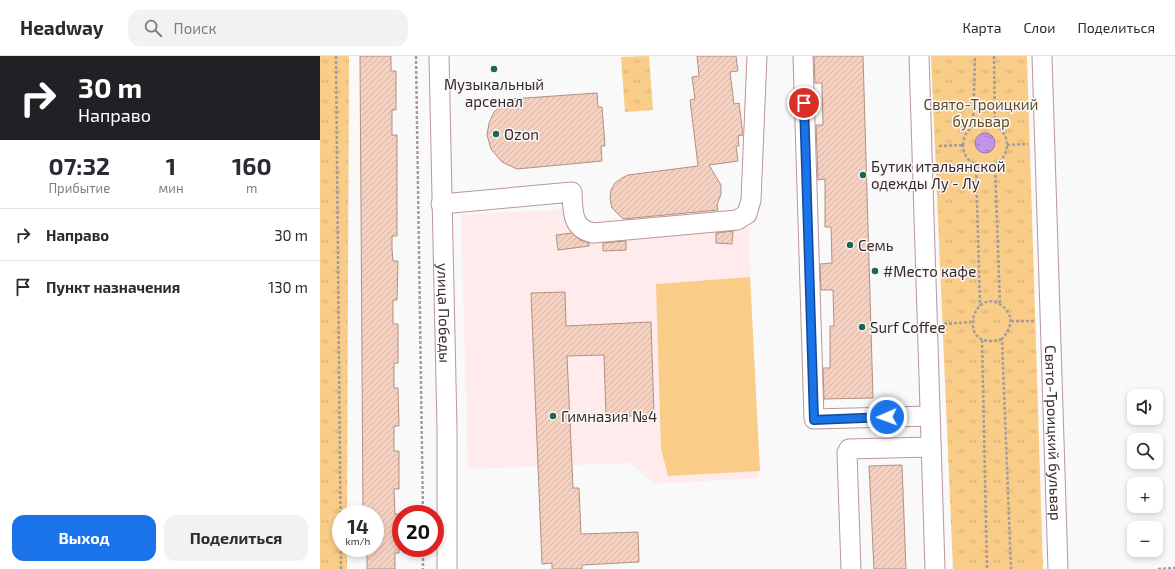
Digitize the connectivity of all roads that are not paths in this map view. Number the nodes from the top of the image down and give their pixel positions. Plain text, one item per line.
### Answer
1 (439, 56) edge
2 (756, 56) edge
3 (803, 56) edge
4 (919, 56) edge
5 (1042, 56) edge
6 (441, 204) junction
7 (930, 416) junction
8 (931, 447) junction
9 (447, 569) edge
10 (851, 569) edge
11 (935, 569) edge
12 (1058, 569) edge

1 - 6 street, улица Победы
2 - 6 street
3 - 7 street
4 - 7 street
5 - 12 street, Свято-Троицкий бульвар
6 - 9 street, улица Победы
7 - 8 street
8 - 10 street
8 - 11 street

